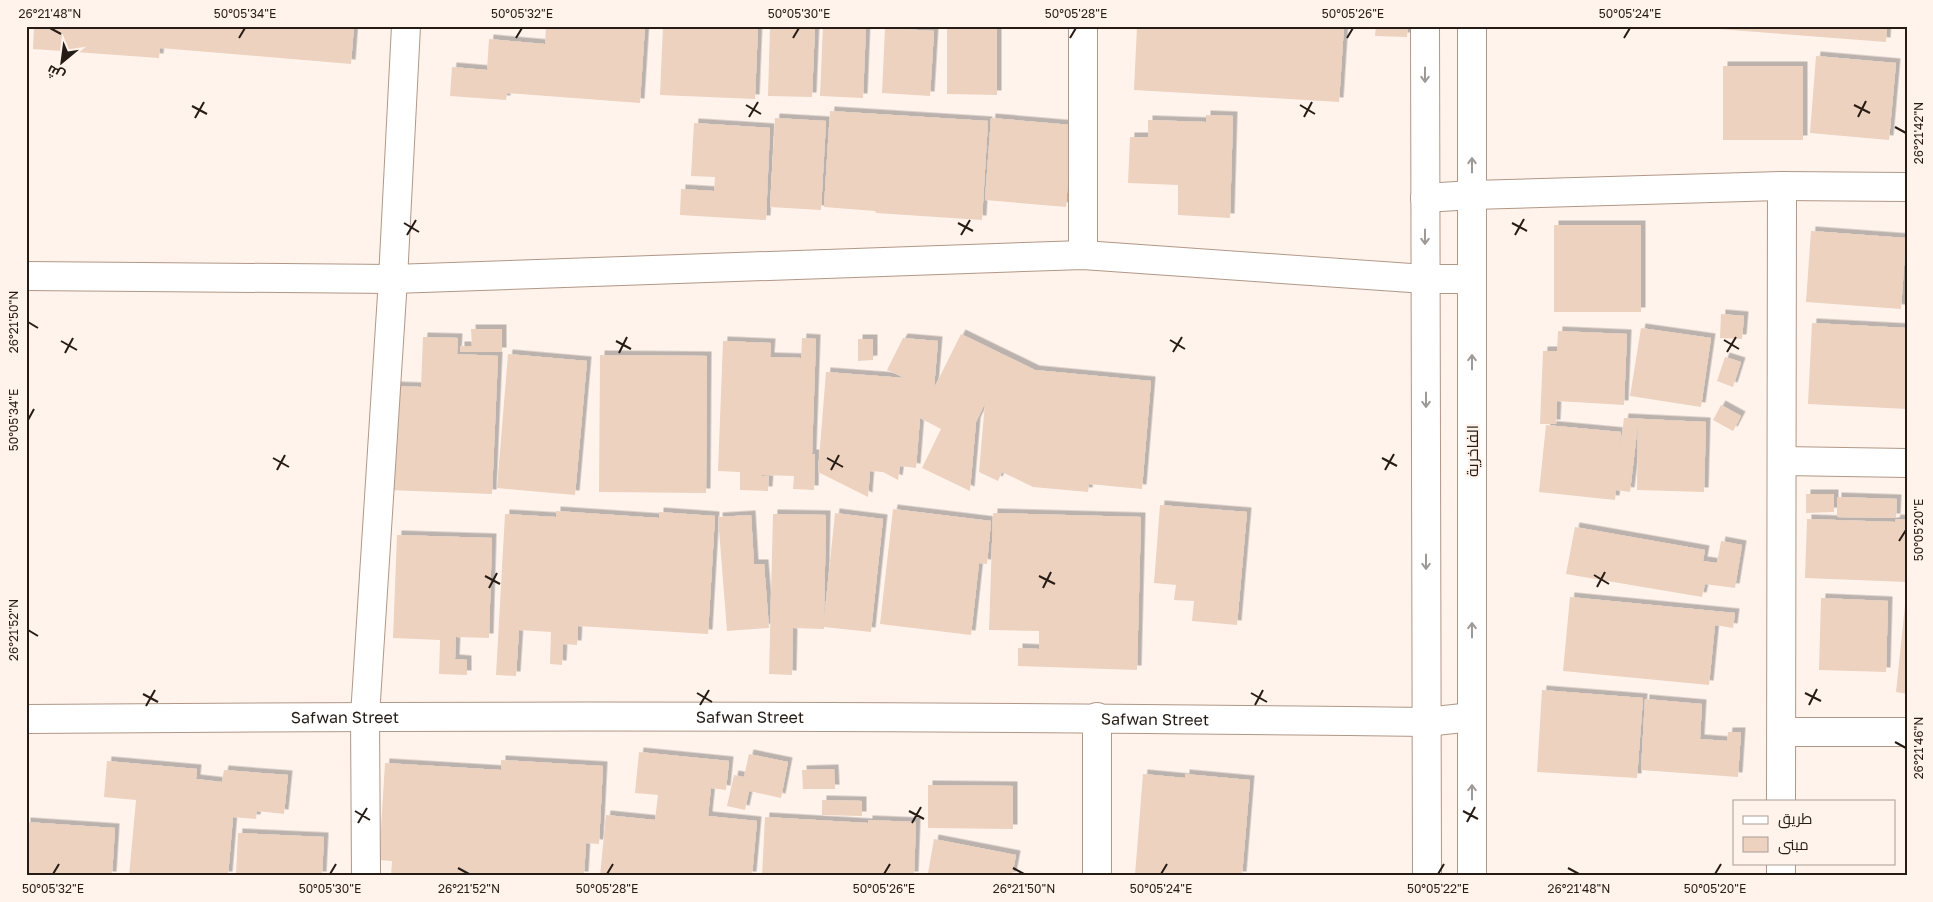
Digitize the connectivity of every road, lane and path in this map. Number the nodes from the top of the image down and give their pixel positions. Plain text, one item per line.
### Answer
1 (406, 26) edge
2 (1084, 26) edge
3 (1425, 26) edge
4 (1472, 26) edge
5 (1782, 186) junction
6 (1907, 187) edge
7 (1472, 195) junction
8 (1425, 198) junction
9 (1083, 255) junction
10 (26, 276) edge
11 (393, 279) junction
12 (1425, 279) junction
13 (1472, 279) junction
14 (1782, 461) junction
15 (1907, 463) edge
16 (365, 716) junction
17 (1097, 717) junction
18 (1472, 717) junction
19 (26, 719) edge
20 (1426, 722) junction
21 (1782, 732) junction
22 (1907, 732) edge
23 (1781, 800) edge
24 (366, 876) edge
25 (1097, 876) edge
26 (1426, 876) edge
27 (1472, 876) edge

1 - 11 street
2 - 9 street
3 -> 8 street
7 -> 4 street, الفاخرية
5 - 6 street
5 - 7 street
5 - 14 street
7 - 8 street
7 - 13 street, الفاخرية
8 -> 12 street
9 - 11 street
9 - 12 street
10 - 11 street
11 - 16 street
12 - 13 street
12 -> 20 street
18 -> 13 street, الفاخرية
14 - 15 street
14 - 21 street
16 - 17 street, Safwan Street
16 - 19 street, Safwan Street
16 - 24 street
17 - 20 street, Safwan Street
17 - 25 street
18 - 20 street, Safwan Street
27 -> 18 street, الفاخرية
20 - 26 street
21 - 22 street
21 - 23 street

